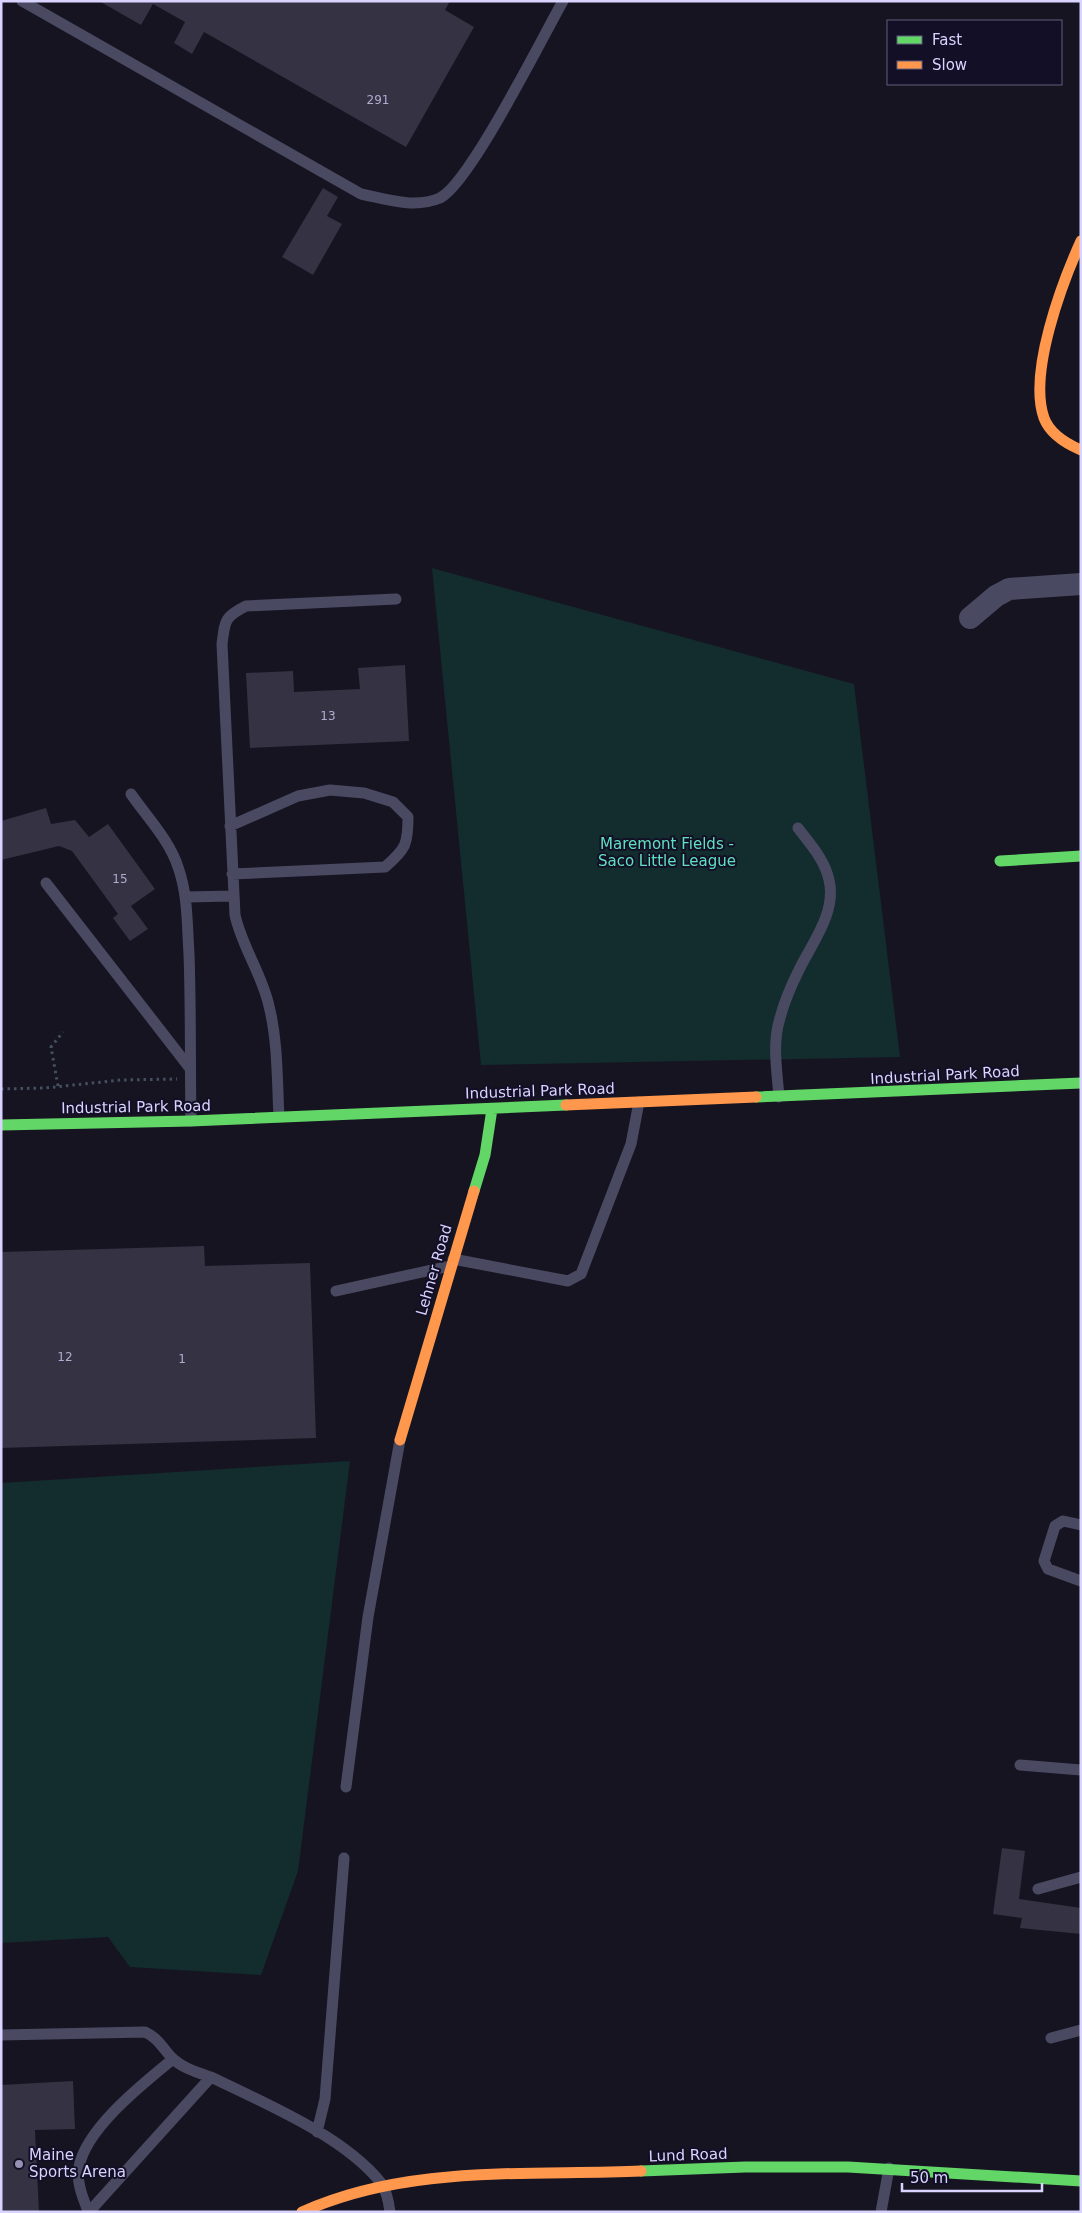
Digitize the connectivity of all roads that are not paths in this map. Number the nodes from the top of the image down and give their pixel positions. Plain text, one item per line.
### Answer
1 (22, 1) edge
2 (563, 1) edge
3 (1081, 241) edge
4 (1081, 450) edge
5 (1081, 584) edge
6 (396, 599) dead end
7 (970, 618) dead end
8 (131, 794) dead end
9 (230, 826) junction
10 (798, 828) dead end
11 (1081, 856) edge
12 (1000, 860) dead end
13 (232, 874) junction
14 (46, 883) dead end
15 (233, 896) junction
16 (186, 898) junction
17 (190, 1067) junction
18 (1081, 1084) edge
19 (779, 1097) junction
20 (640, 1102) junction
21 (492, 1109) junction
22 (279, 1118) junction
23 (192, 1121) junction
24 (1, 1125) edge
25 (452, 1262) junction
26 (336, 1291) dead end
27 (400, 1440) joint
28 (1081, 1525) edge
29 (1081, 1581) edge
30 (1020, 1765) dead end
31 (1081, 1770) edge
32 (346, 1787) dead end
33 (344, 1858) dead end
34 (1081, 1878) edge
35 (1038, 1888) dead end
36 (1081, 2030) edge
37 (1, 2035) edge
38 (1051, 2038) dead end
39 (173, 2058) junction
40 (211, 2077) junction
41 (317, 2132) junction
42 (889, 2168) junction
43 (1081, 2181) edge
44 (382, 2184) junction
45 (88, 2212) edge
46 (302, 2212) edge
47 (390, 2212) edge
48 (881, 2212) edge

1 - 2 lane
3 - 4 street
5 - 7 street
6 - 9 lane
8 - 16 lane
9 - 13 lane
9 - 13 lane
10 - 19 lane
11 - 12 street
13 - 15 lane
14 - 17 lane
15 - 16 lane
15 - 22 lane
16 - 17 lane
17 - 23 lane
18 - 19 street, Industrial Park Road
19 - 20 street, Industrial Park Road
20 - 21 street, Industrial Park Road
20 - 25 lane
21 - 22 street, Industrial Park Road
21 - 25 street, Lehner Road
22 - 23 street, Industrial Park Road
23 - 24 street, Industrial Park Road
25 - 26 lane
25 - 27 street, Lehner Road
27 - 32 lane
28 - 29 lane
30 - 31 lane
33 - 41 lane
34 - 35 lane
36 - 38 lane
37 - 39 lane
39 - 40 lane
39 - 45 lane
40 - 41 lane
40 - 45 lane
41 - 44 lane
42 - 43 street, Lund Road
42 - 44 street, Lund Road
42 - 48 lane
44 - 46 street, Lund Road
44 - 47 lane

